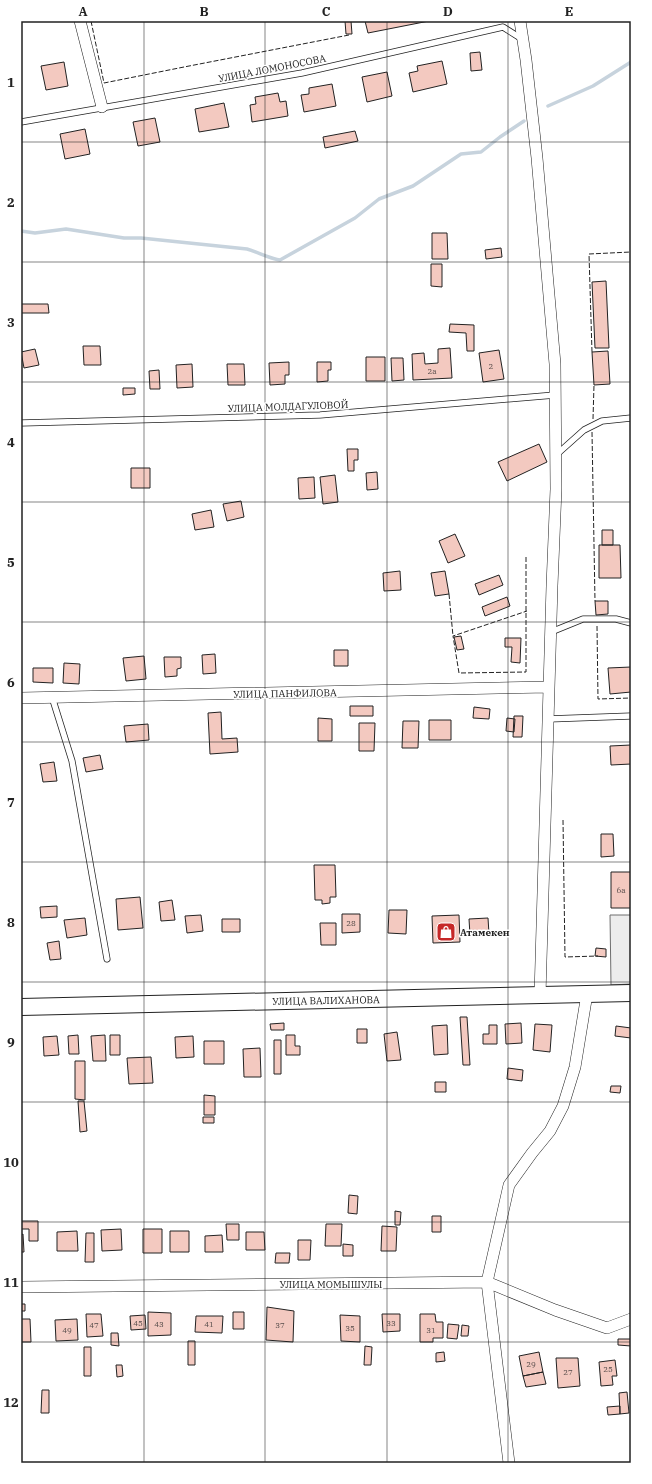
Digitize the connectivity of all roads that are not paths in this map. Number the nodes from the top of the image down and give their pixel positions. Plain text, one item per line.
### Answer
1 (80, 21) edge
2 (520, 21) edge
3 (522, 39) junction
4 (102, 107) junction
5 (21, 122) edge
6 (555, 395) junction
7 (631, 418) edge
8 (21, 423) edge
9 (555, 455) junction
10 (631, 623) edge
11 (550, 632) junction
12 (549, 687) junction
13 (52, 697) junction
14 (21, 698) edge
15 (631, 716) edge
16 (548, 720) junction
17 (107, 959) dead end
18 (631, 993) edge
19 (587, 994) junction
20 (540, 995) junction
21 (21, 1006) edge
22 (487, 1282) junction
23 (21, 1287) edge
24 (631, 1319) edge
25 (509, 1463) edge

1 - 4 street
2 - 3 street
3 - 4 lane, УЛИЦА ЛОМОНОСОВА
3 - 6 street
4 - 5 lane, УЛИЦА ЛОМОНОСОВА
6 - 8 lane, УЛИЦА МОЛДАГУЛОВОЙ
6 - 9 street
7 - 9 lane
9 - 11 street
10 - 11 lane
11 - 12 street
12 - 13 street, УЛИЦА ПАНФИЛОВА
12 - 16 street
13 - 14 street, УЛИЦА ПАНФИЛОВА
13 - 17 lane
15 - 16 lane
16 - 20 street
18 - 19 main road, УЛИЦА ВАЛИХАНОВА
19 - 20 main road, УЛИЦА ВАЛИХАНОВА
19 - 22 street
20 - 21 main road, УЛИЦА ВАЛИХАНОВА
22 - 23 street, УЛИЦА МОМЫШУЛЫ
22 - 24 street, УЛИЦА МОМЫШУЛЫ
22 - 25 street

